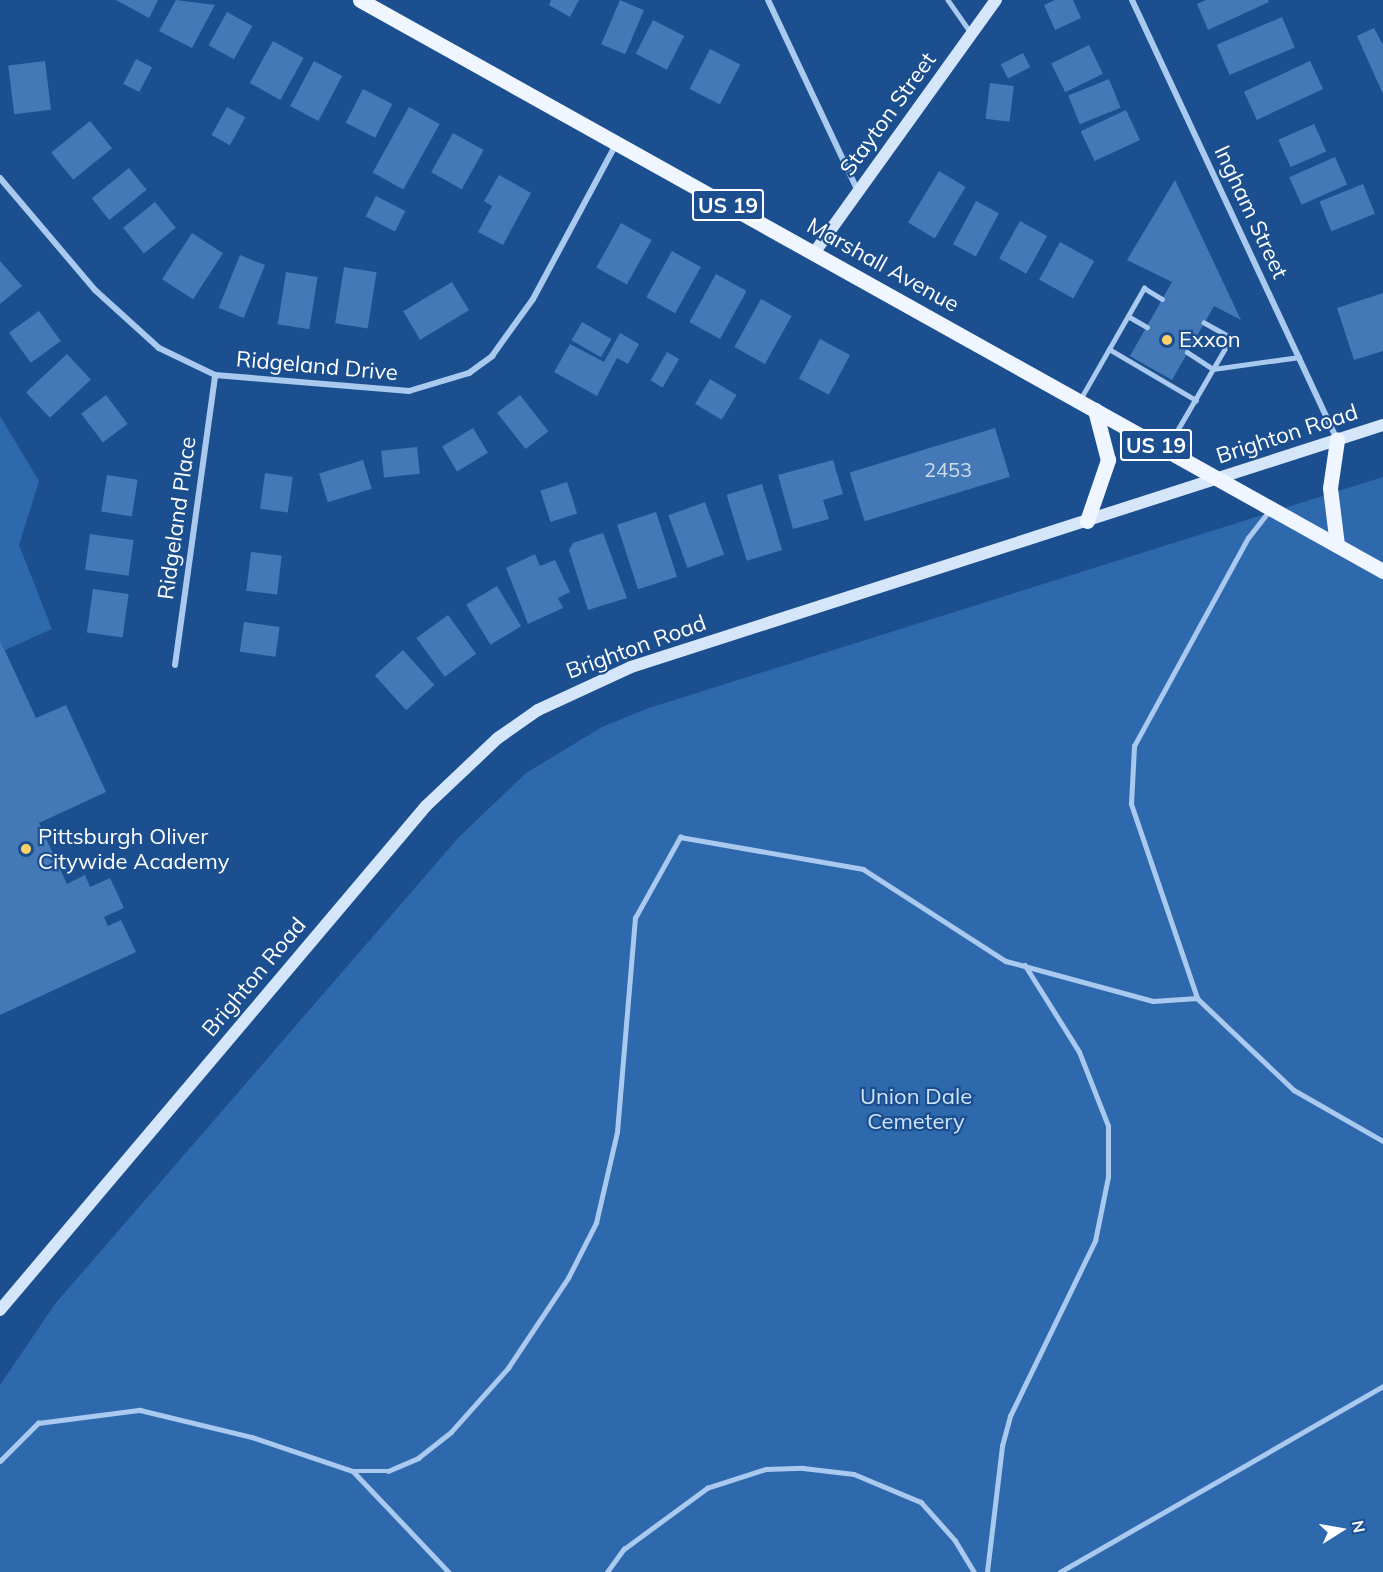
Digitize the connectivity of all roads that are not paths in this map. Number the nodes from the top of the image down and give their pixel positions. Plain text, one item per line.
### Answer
1 (360, 0) edge
2 (768, 0) edge
3 (948, 0) edge
4 (996, 0) edge
5 (1132, 0) edge
6 (972, 33) junction
7 (616, 143) junction
8 (0, 178) edge
9 (858, 192) junction
10 (813, 253) junction
11 (1162, 299) dead end
12 (1128, 316) junction
13 (1204, 323) dead end
14 (1147, 327) dead end
15 (1108, 349) junction
16 (1187, 352) dead end
17 (1299, 357) junction
18 (1214, 369) junction
19 (215, 375) junction
20 (1080, 400) junction
21 (1196, 400) junction
22 (1095, 410) junction
23 (1383, 425) edge
24 (1337, 440) junction
25 (1166, 450) junction
26 (1218, 478) junction
27 (1271, 508) junction
28 (1087, 521) junction
29 (1337, 545) junction
30 (1382, 567) edge
31 (175, 665) dead end
32 (1025, 966) junction
33 (1197, 998) junction
34 (1383, 1141) edge
35 (0, 1310) edge
36 (1383, 1386) edge
37 (0, 1461) edge
38 (353, 1471) junction
39 (449, 1572) edge
40 (607, 1572) edge
41 (974, 1572) edge
42 (987, 1572) edge
43 (1060, 1572) edge

1 - 7 main road, Marshall Avenue / US 19
2 - 9 street
3 - 6 lane
4 - 6 street, Stayton Street
5 - 17 street, Ingham Street
6 - 9 street, Stayton Street
7 - 10 main road, Marshall Avenue / US 19
7 - 19 street, Ridgeland Drive
8 - 19 street, Ridgeland Drive
9 - 10 street, Stayton Street
10 - 20 main road, Marshall Avenue / US 19
11 - 12 lane
12 - 14 lane
12 - 15 lane
13 - 18 lane
15 - 20 lane
15 - 21 lane
16 - 18 lane
17 - 18 lane
17 - 24 street, Ingham Street
18 - 21 lane
19 - 31 street, Ridgeland Place
20 - 22 main road, Marshall Avenue / US 19
21 - 25 lane
22 - 25 main road, Marshall Avenue / US 19
22 - 28 main road
23 - 24 street, Brighton Road
24 - 26 street, Brighton Road
24 - 29 main road
25 - 26 main road, Marshall Avenue / US 19
26 - 27 main road, Marshall Avenue / US 19
26 - 28 street, Brighton Road
27 - 29 main road, Marshall Avenue / US 19
27 - 33 lane
28 - 35 street, Brighton Road
29 - 30 main road, Marshall Avenue / US 19
32 - 33 lane
32 - 38 lane
32 - 42 lane
33 - 34 lane
36 - 43 lane
37 - 38 lane
38 - 39 lane
40 - 41 lane

